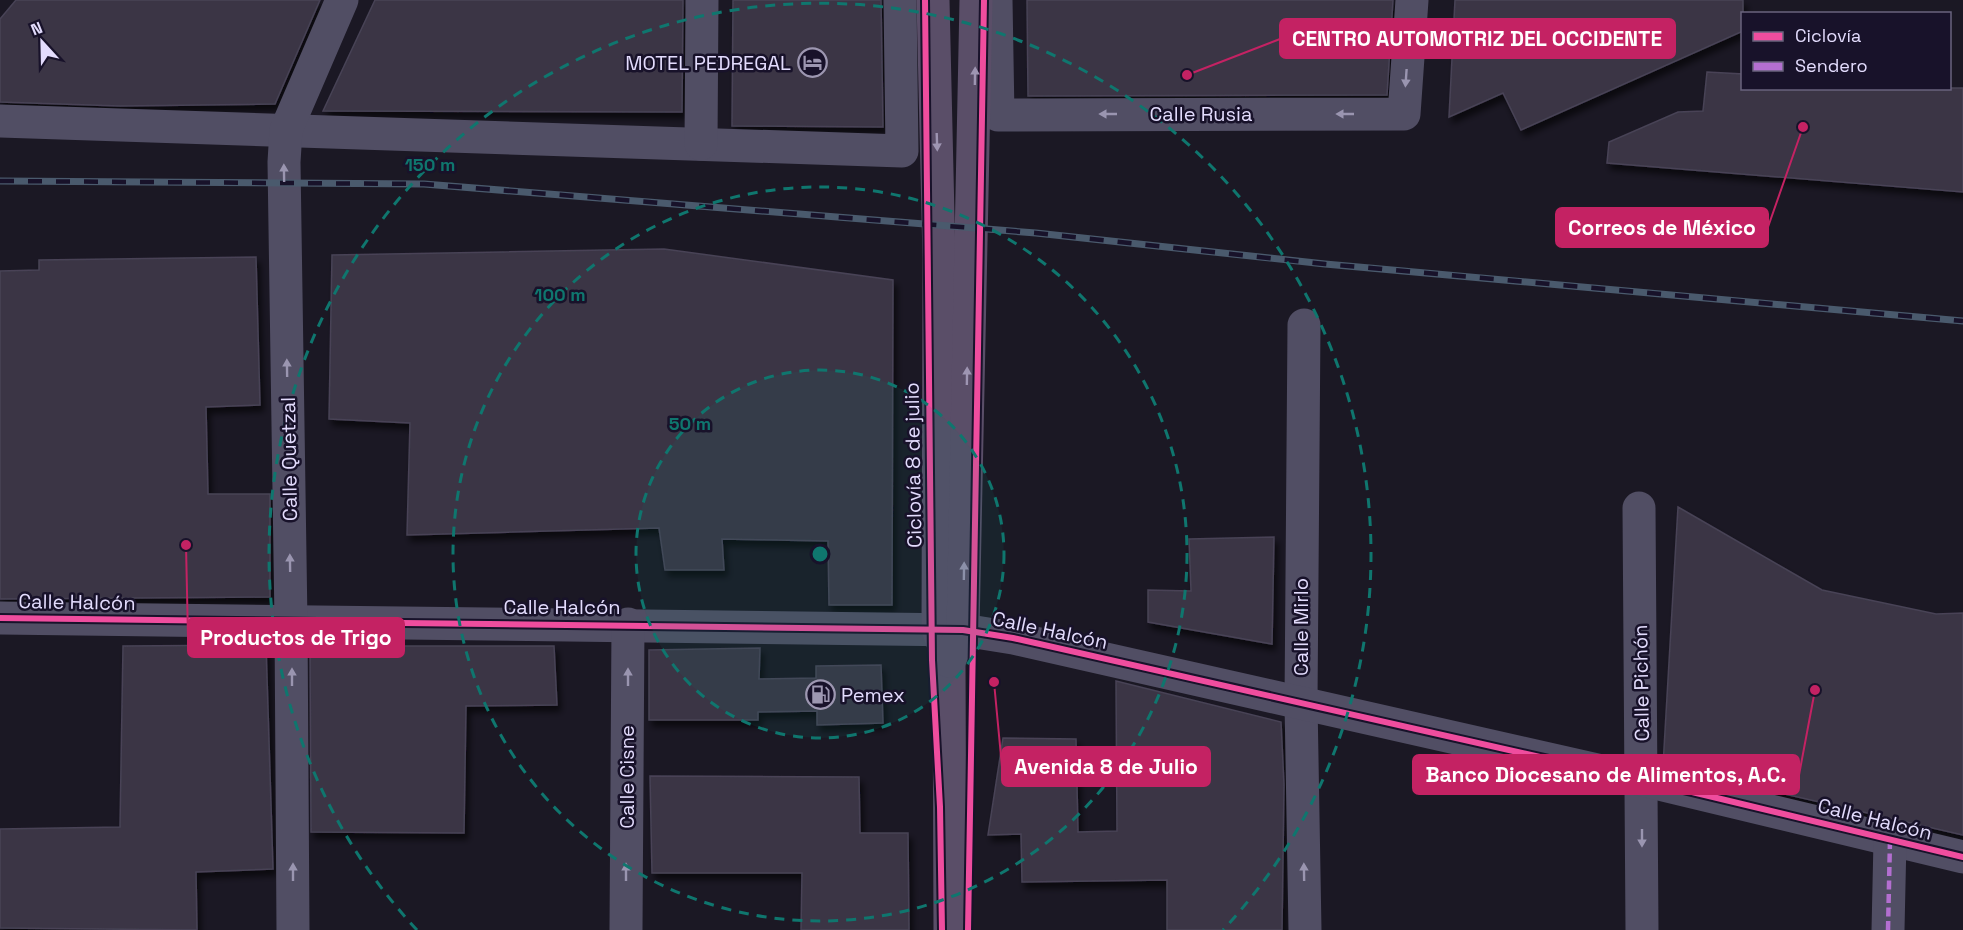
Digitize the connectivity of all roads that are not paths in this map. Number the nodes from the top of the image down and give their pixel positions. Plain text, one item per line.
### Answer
1 (342, 0) edge
2 (702, 0) edge
3 (900, 0) edge
4 (933, 0) edge
5 (976, 0) edge
6 (996, 0) edge
7 (1412, 0) edge
8 (0, 121) edge
9 (285, 130) junction
10 (701, 144) junction
11 (1304, 325) dead end
12 (1639, 508) dead end
13 (0, 618) edge
14 (291, 622) junction
15 (628, 624) junction
16 (950, 629) junction
17 (1301, 702) junction
18 (1642, 780) junction
19 (1890, 840) junction
20 (1963, 857) edge
21 (293, 930) edge
22 (626, 930) edge
23 (950, 930) edge
24 (1305, 930) edge
25 (1642, 930) edge
26 (1888, 930) edge

1 - 9 street, Calle Quetzal
2 - 10 street
3 - 10 street
4 -> 16 main road
16 -> 5 main road
7 -> 6 street, Calle Rusia
8 - 9 street
9 - 10 street
14 -> 9 street, Calle Quetzal
11 - 17 street, Calle Mirlo
12 - 18 street, Calle Pichón
13 - 14 street, Calle Halcón
14 - 15 street, Calle Halcón
21 -> 14 street, Calle Quetzal
15 - 16 street, Calle Halcón
22 -> 15 street, Calle Cisne
16 - 17 street, Calle Halcón
16 - 23 main road
17 - 18 street, Calle Halcón
24 -> 17 street, Calle Mirlo
18 - 19 street, Calle Halcón
18 -> 25 street, Calle Pichón
19 - 20 street, Calle Halcón
19 - 26 street

